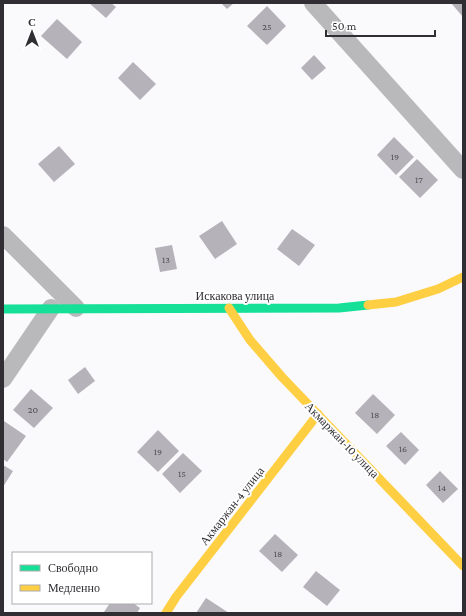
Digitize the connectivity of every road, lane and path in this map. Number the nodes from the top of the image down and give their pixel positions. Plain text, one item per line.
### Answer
1 (312, 3) edge
2 (463, 170) edge
3 (3, 235) edge
4 (463, 278) edge
5 (51, 308) junction
6 (76, 308) junction
7 (228, 308) junction
8 (3, 309) edge
9 (3, 379) edge
10 (318, 414) junction
11 (463, 566) edge
12 (166, 613) edge

1 - 2 street
3 - 6 street
4 - 7 street, Искакова улица
5 - 6 street, Искакова улица
5 - 8 street, Искакова улица
5 - 9 street
6 - 7 street, Искакова улица
7 - 10 street, Акмаржан-10 улица
10 - 11 street, Акмаржан-10 улица
10 - 12 street, Акмаржан-4 улица

